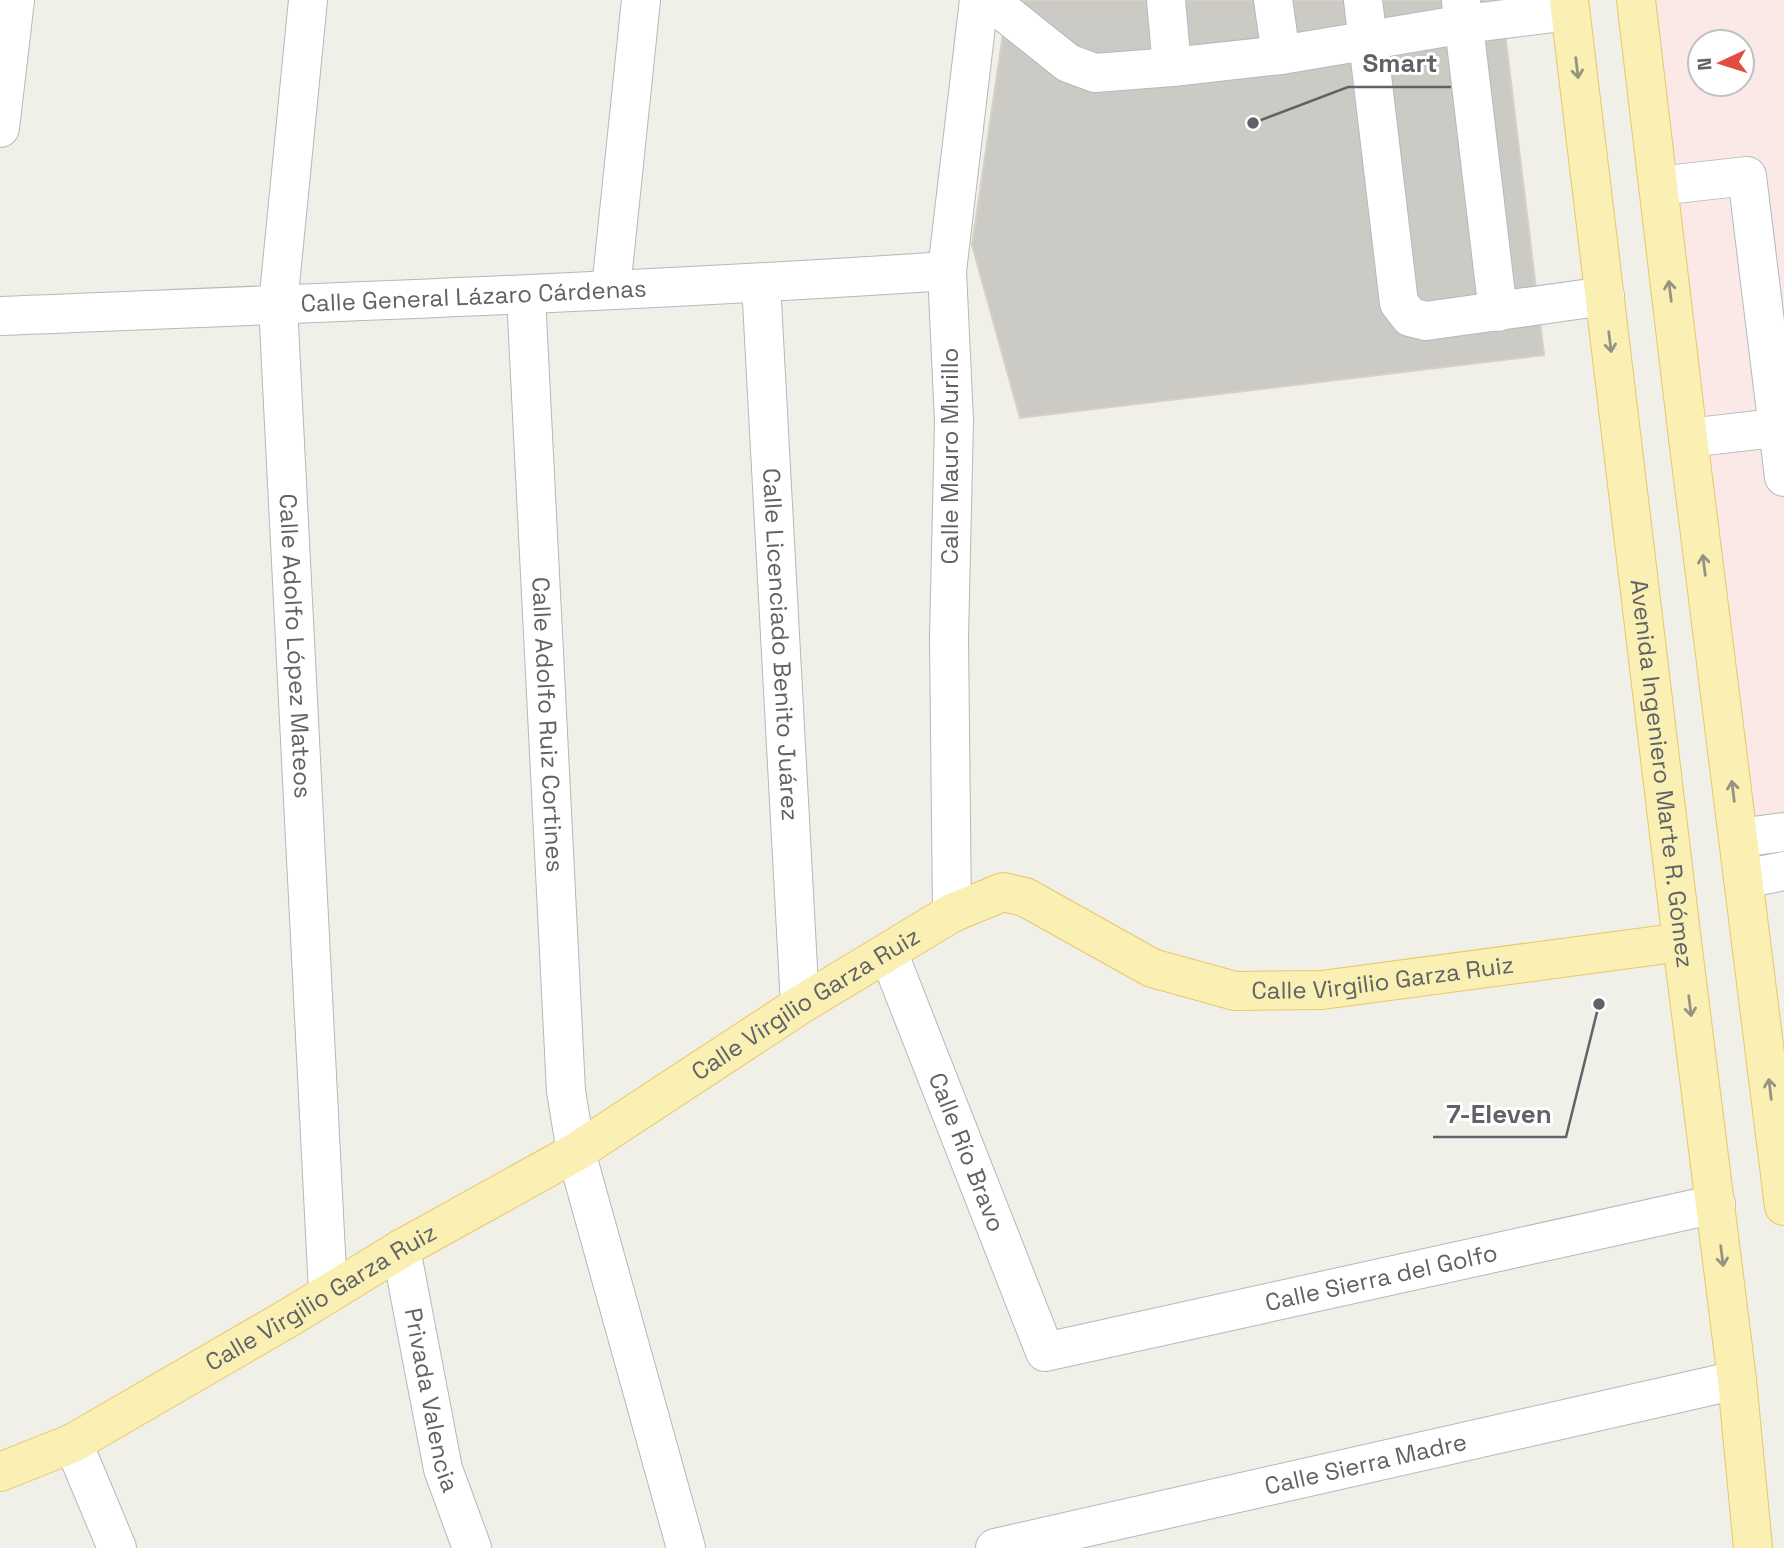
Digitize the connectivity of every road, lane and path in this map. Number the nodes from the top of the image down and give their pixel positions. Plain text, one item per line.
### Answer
1 (15, 0) edge
2 (308, 0) edge
3 (641, 0) edge
4 (979, 0) edge
5 (989, 0) edge
6 (1166, 0) edge
7 (1273, 0) edge
8 (1363, 0) edge
9 (1636, 0) edge
10 (1569, 5) edge
11 (1463, 12) edge
12 (1368, 42) junction
13 (1281, 55) junction
14 (1172, 67) junction
15 (0, 128) edge
16 (1658, 186) junction
17 (947, 271) junction
18 (761, 283) junction
19 (611, 289) junction
20 (526, 296) junction
21 (1605, 296) junction
22 (278, 305) junction
23 (1498, 312) junction
24 (0, 316) edge
25 (1781, 427) edge
26 (1688, 438) junction
27 (1784, 477) edge
28 (1784, 832) edge
29 (1739, 838) junction
30 (1784, 871) edge
31 (1743, 878) junction
32 (951, 913) junction
33 (1682, 942) junction
34 (888, 952) junction
35 (800, 1005) junction
36 (576, 1152) junction
37 (1783, 1192) edge
38 (1716, 1204) junction
39 (401, 1249) junction
40 (328, 1293) junction
41 (1045, 1352) joint
42 (1737, 1380) junction
43 (73, 1443) junction
44 (0, 1472) edge
45 (117, 1548) edge
46 (472, 1548) edge
47 (686, 1548) edge
48 (995, 1548) edge
49 (1753, 1548) edge

1 - 15 street
2 - 22 street, Calle Adolfo López Mateos
3 - 19 street
4 - 17 street, Calle Mauro Murillo
5 - 14 street
6 - 14 street
7 - 13 street
8 - 12 street
9 - 16 main road
10 - 11 street
10 -> 21 main road, Avenida Ingeniero Marte R. Gómez
11 - 12 street
11 - 23 street
12 - 13 street
12 - 23 street
13 - 14 street
16 - 25 street
26 -> 16 main road
17 - 18 street, Calle General Lázaro Cárdenas
17 - 32 street, Calle Mauro Murillo
18 - 19 street, Calle General Lázaro Cárdenas
18 - 35 street, Calle Licenciado Benito Juárez
19 - 20 street, Calle General Lázaro Cárdenas
20 - 22 street, Calle General Lázaro Cárdenas
20 - 36 street, Calle Adolfo Ruiz Cortines
21 - 23 street
21 -> 33 main road, Avenida Ingeniero Marte R. Gómez
22 - 24 street, Calle General Lázaro Cárdenas
22 - 40 street, Calle Adolfo López Mateos
25 - 26 street
25 - 27 street
29 -> 26 main road
28 - 29 street
29 - 31 main road
30 - 31 street
37 -> 31 main road
32 - 33 main road, Calle Virgilio Garza Ruiz
32 - 34 main road, Calle Virgilio Garza Ruiz
33 -> 38 main road, Avenida Ingeniero Marte R. Gómez
34 - 35 main road, Calle Virgilio Garza Ruiz
34 - 41 street, Calle Río Bravo
35 - 36 main road, Calle Virgilio Garza Ruiz
36 - 39 main road, Calle Virgilio Garza Ruiz
36 - 47 street, Calle Adolfo Ruiz Cortines
38 - 41 street, Calle Sierra del Golfo
38 -> 42 main road, Avenida Ingeniero Marte R. Gómez
39 - 40 main road, Calle Virgilio Garza Ruiz
39 - 46 street, Privada Valencia
40 - 43 main road, Calle Virgilio Garza Ruiz
42 - 48 street, Calle Sierra Madre
42 - 49 main road, Avenida Ingeniero Marte R. Gómez
43 - 44 main road, Calle Virgilio Garza Ruiz
43 - 45 street

